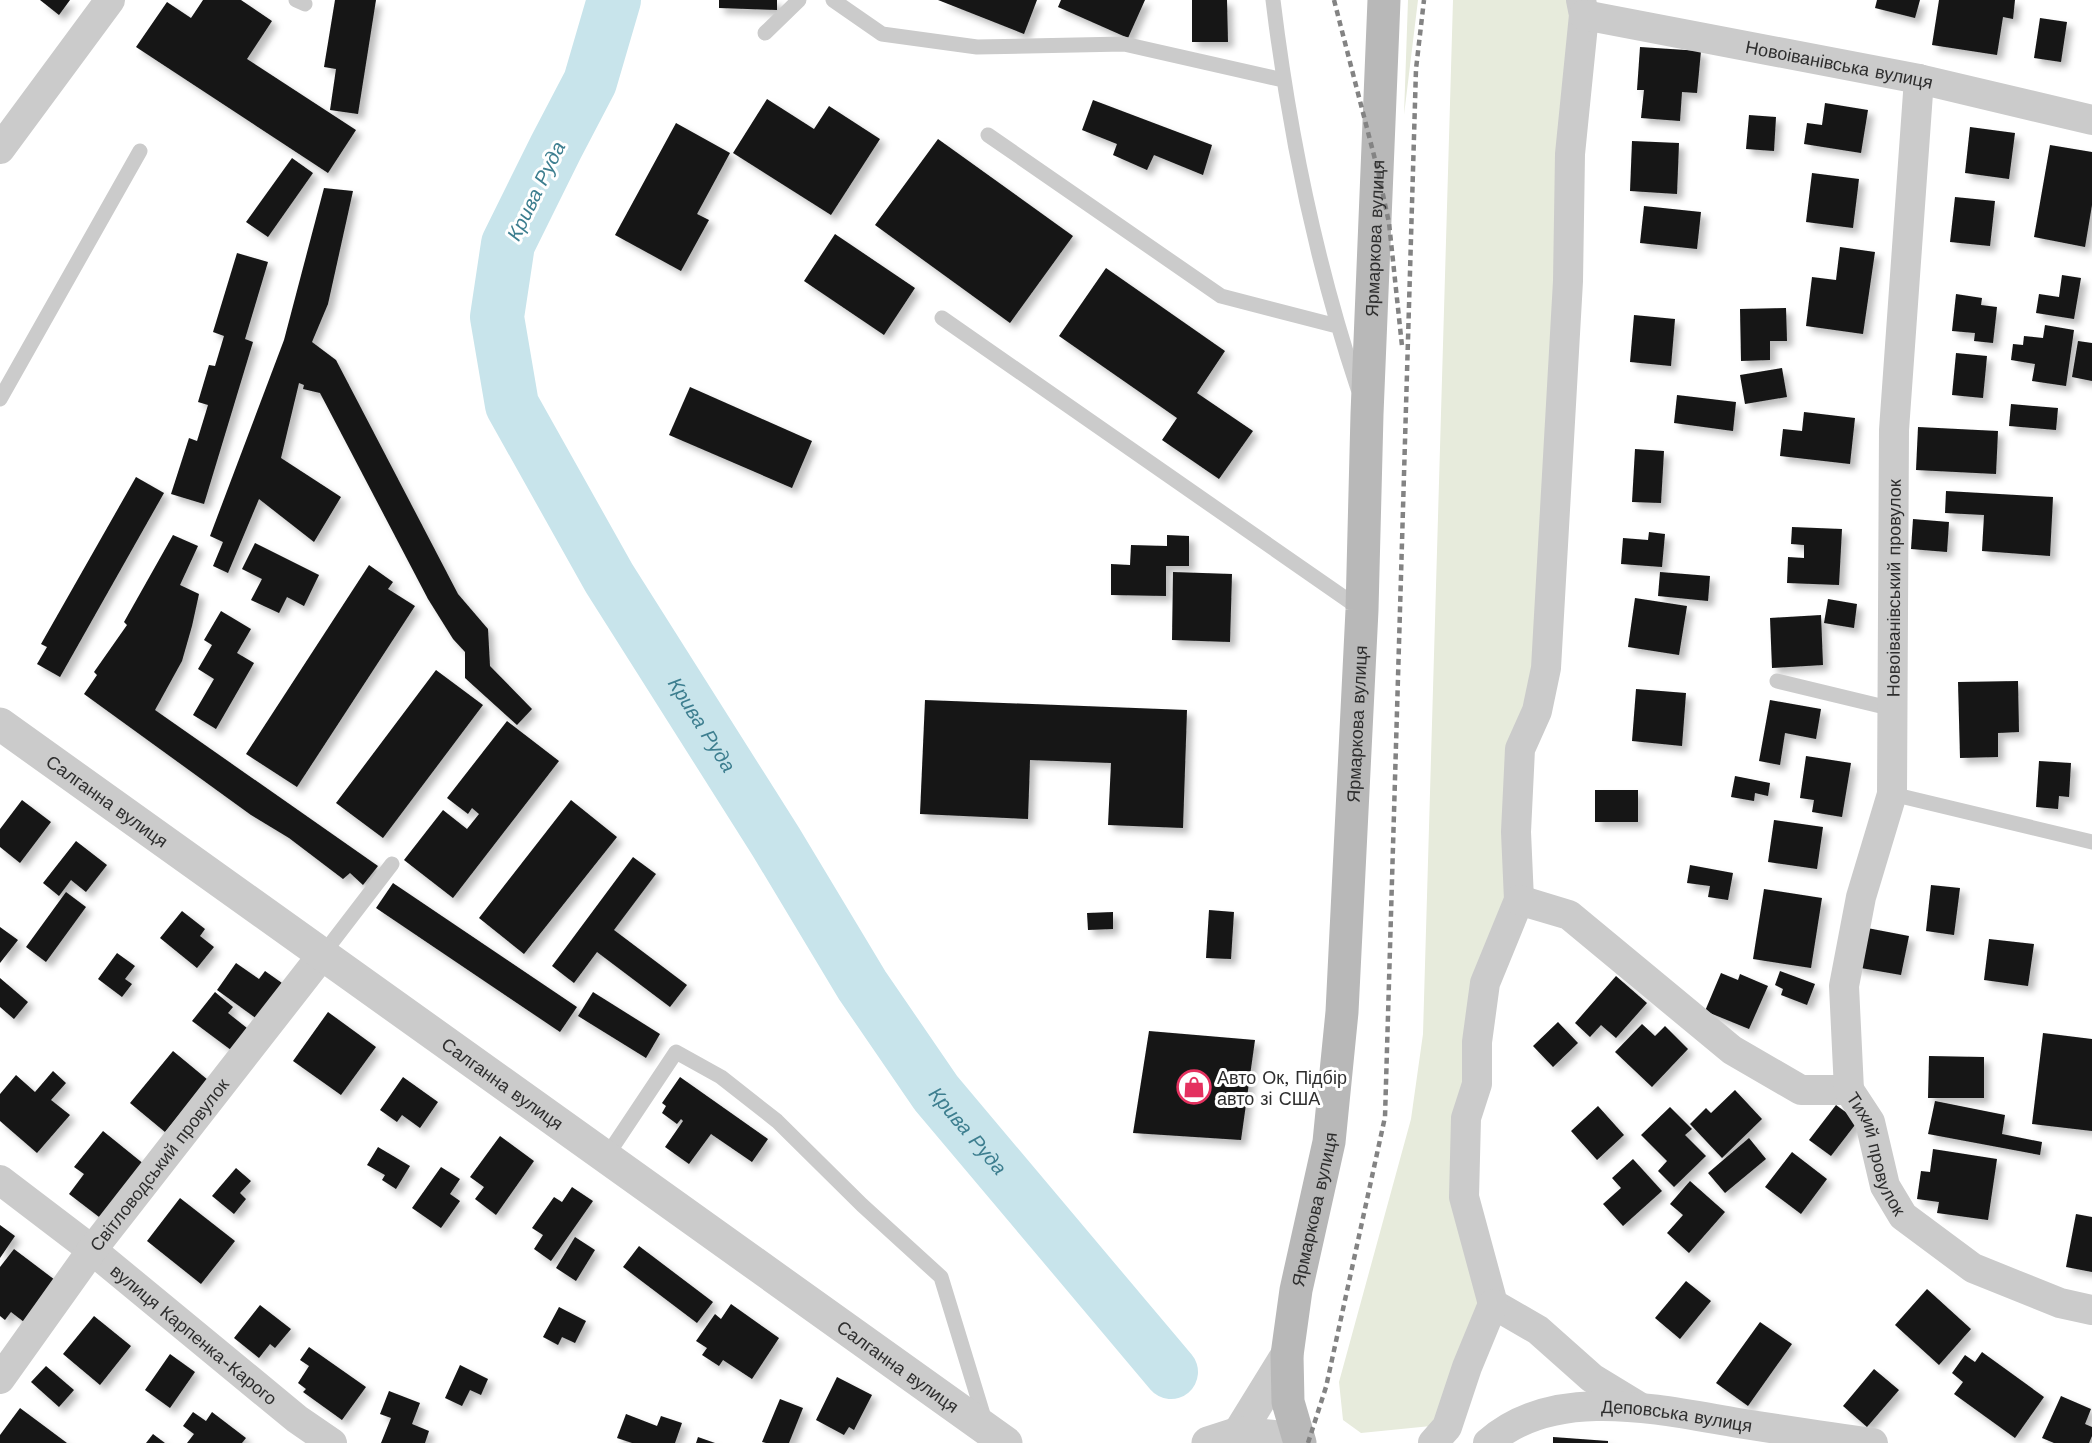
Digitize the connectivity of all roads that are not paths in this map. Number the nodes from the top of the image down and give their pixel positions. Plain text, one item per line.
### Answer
1 (110, 0) edge
2 (799, 0) edge
3 (833, 0) edge
4 (1274, 0) edge
5 (1384, 0) edge
6 (1582, 8) edge
7 (765, 33) dead end
8 (1283, 80) junction
9 (1919, 80) junction
10 (2092, 120) edge
11 (988, 135) dead end
12 (0, 149) edge
13 (140, 151) dead end
14 (942, 318) dead end
15 (1337, 326) junction
16 (0, 399) edge
17 (1367, 414) junction
18 (1362, 610) junction
19 (1777, 681) dead end
20 (1893, 709) junction
21 (0, 724) edge
22 (1892, 794) junction
23 (2092, 842) edge
24 (392, 864) dead end
25 (1519, 900) junction
26 (323, 954) junction
27 (1850, 1090) junction
28 (606, 1157) junction
29 (0, 1180) edge
30 (92, 1250) junction
31 (1493, 1304) junction
32 (2092, 1310) edge
33 (1287, 1355) junction
34 (0, 1379) edge
35 (1638, 1406) junction
36 (1239, 1433) junction
37 (997, 1437) edge
38 (1299, 1441) edge
39 (332, 1443) edge
40 (1208, 1443) edge
41 (1433, 1443) edge
42 (1488, 1443) edge
43 (1873, 1443) edge

1 - 12 street
2 - 7 lane
3 - 8 lane
4 - 8 lane
5 - 17 main road, Ярмаркова вулиця
6 - 9 street, Новоіванівська вулиця
6 - 25 street
8 - 15 lane
9 - 10 street, Новоіванівська вулиця
9 - 20 street, Новоіванівський провулок
11 - 15 lane
13 - 16 lane
14 - 18 lane
15 - 17 lane
17 - 18 main road, Ярмаркова вулиця
18 - 33 main road, Ярмаркова вулиця
19 - 20 lane
20 - 22 street, Новоіванівський провулок
21 - 26 street, Салганна вулиця
22 - 23 lane
22 - 27 street, Новоіванівський провулок
24 - 26 lane
25 - 27 street, Тихий провулок
25 - 31 street
26 - 28 street, Салганна вулиця
26 - 30 street, Світловодський провулок
27 - 32 street, Тихий провулок
28 - 37 street, Салганна вулиця
28 - 37 lane
29 - 30 street, вулиця Карпенка-Карого
30 - 34 street, Світловодський провулок
30 - 39 street, вулиця Карпенка-Карого
31 - 35 street
31 - 41 street
33 - 36 street
33 - 38 main road, Ярмаркова вулиця
35 - 42 street, Деповська вулиця
35 - 43 street, Деповська вулиця
36 - 38 street
36 - 40 street

